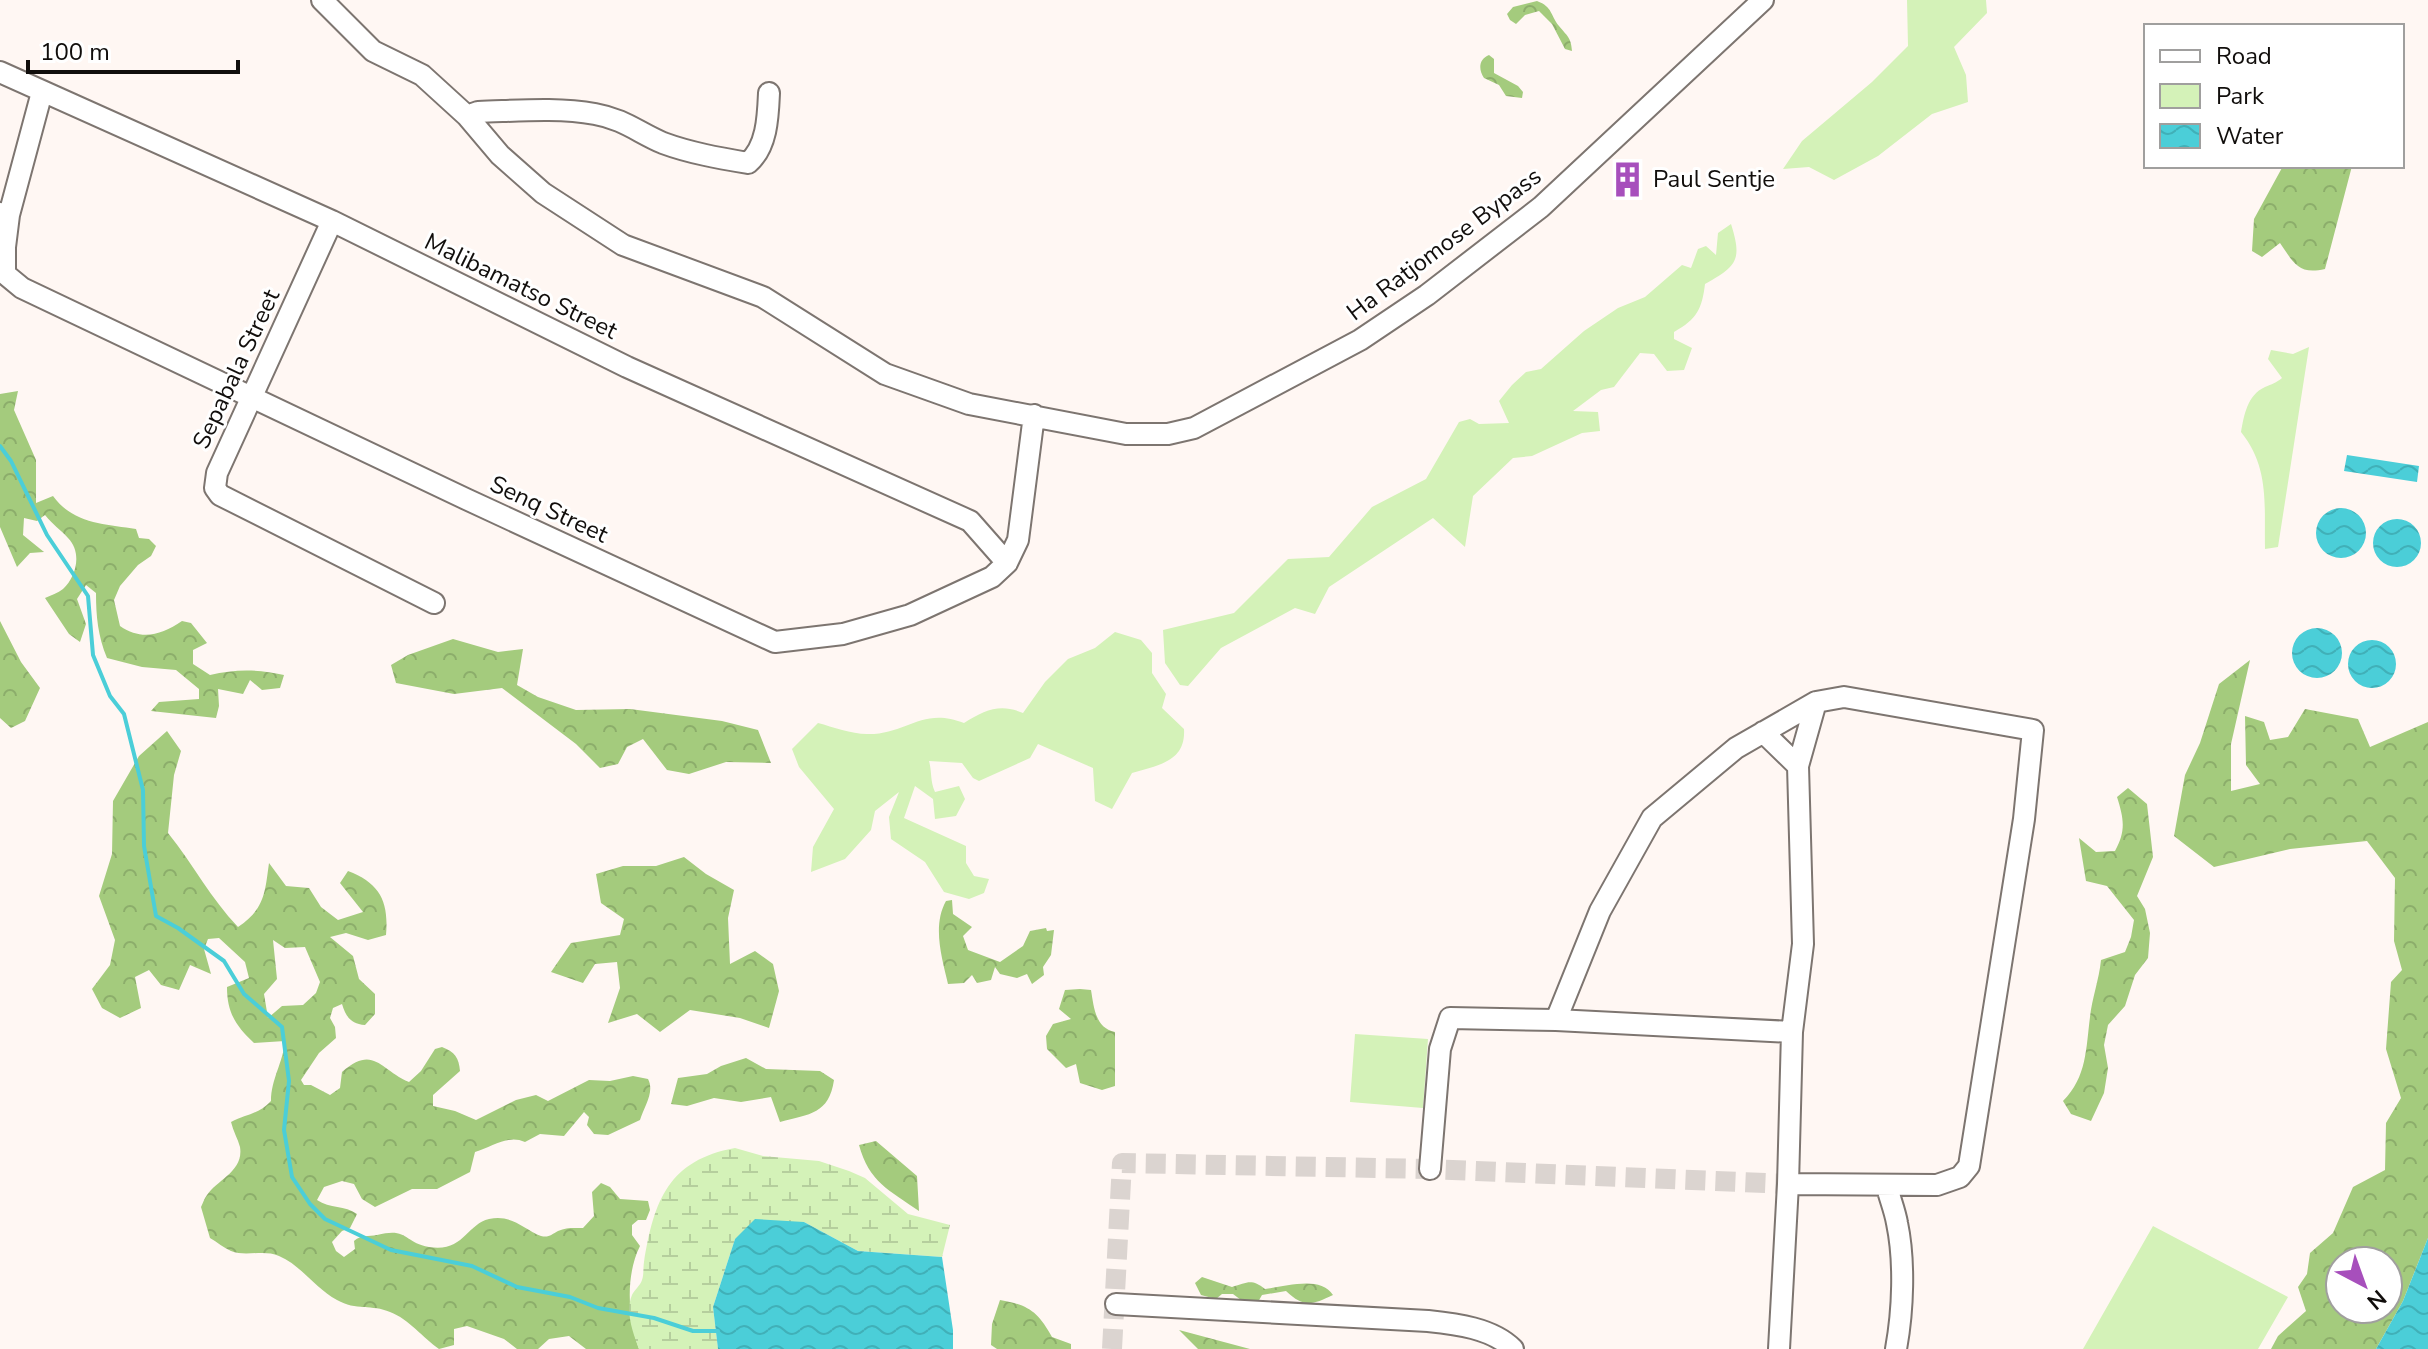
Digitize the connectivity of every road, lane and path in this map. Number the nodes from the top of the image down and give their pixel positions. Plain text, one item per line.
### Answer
1 (322, 0) edge
2 (1763, 0) edge
3 (0, 72) edge
4 (42, 92) junction
5 (769, 93) dead end
6 (467, 116) junction
7 (4, 214) edge
8 (332, 221) junction
9 (252, 396) junction
10 (1034, 415) junction
11 (1007, 563) junction
12 (434, 603) dead end
13 (1816, 702) junction
14 (1763, 732) junction
15 (1798, 766) junction
16 (1556, 1020) junction
17 (1792, 1032) junction
18 (1430, 1169) dead end
19 (1788, 1184) junction
20 (1887, 1187) junction
21 (1116, 1304) dead end
22 (1513, 1349) edge
23 (1779, 1349) edge
24 (1896, 1349) edge

1 - 6 street, Ha Ratjomose Bypass
2 - 10 street, Ha Ratjomose Bypass
3 - 4 street, Malibamatso Street
4 - 7 street
4 - 8 street, Malibamatso Street
5 - 6 street
6 - 10 street, Ha Ratjomose Bypass
7 - 9 street, Senq Street
8 - 9 street, Sepabala Street
8 - 11 street, Malibamatso Street
9 - 11 street, Senq Street
9 - 12 street, Sepabala Street
10 - 11 street
13 - 14 street
13 - 15 street
13 - 20 street
14 - 15 street
14 - 16 street
15 - 17 street
16 - 17 street
16 - 18 street
17 - 19 street
19 - 20 street
19 - 23 street
20 - 24 street
21 - 22 street

